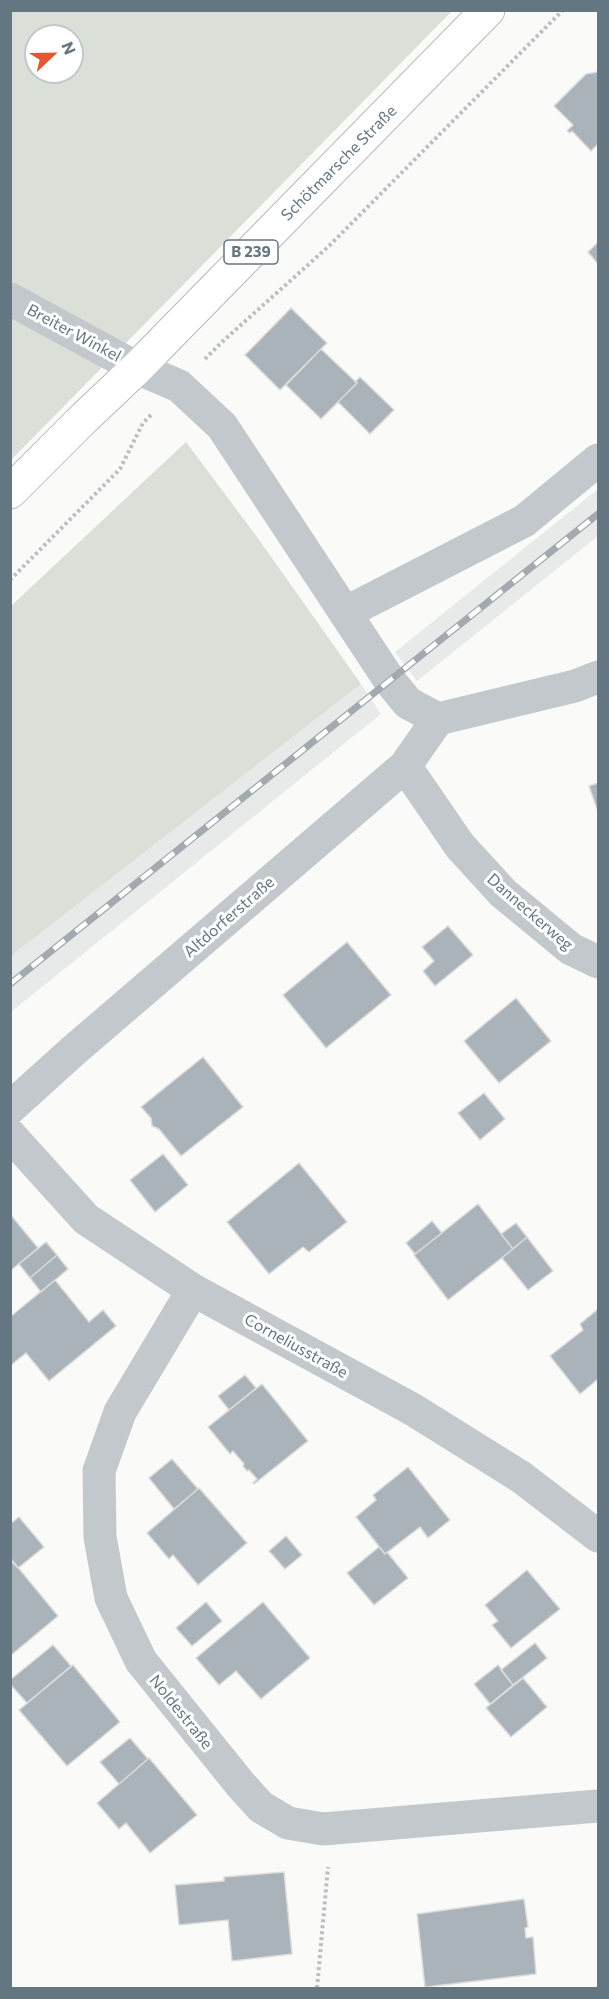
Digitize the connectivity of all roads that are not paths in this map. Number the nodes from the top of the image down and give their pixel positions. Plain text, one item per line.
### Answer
1 (488, 10) edge
2 (10, 299) edge
3 (137, 368) junction
4 (598, 460) edge
5 (10, 492) edge
6 (345, 614) junction
7 (598, 677) edge
8 (438, 719) junction
9 (405, 766) junction
10 (598, 962) edge
11 (10, 1108) edge
12 (10, 1135) edge
13 (194, 1290) junction
14 (598, 1536) edge
15 (598, 1806) edge

1 - 3 main road, Schötmarsche Straße / B 239
2 - 3 street, Breiter Winkel
3 - 5 main road, Schötmarsche Straße / B 239
3 - 6 street
4 - 6 street
6 - 8 street
7 - 8 street
8 - 9 street, Altdorferstraße
9 - 10 street, Danneckerweg
9 - 11 street, Altdorferstraße
12 - 13 street, Corneliusstraße
13 - 14 street, Corneliusstraße
13 - 15 street, Noldestraße

